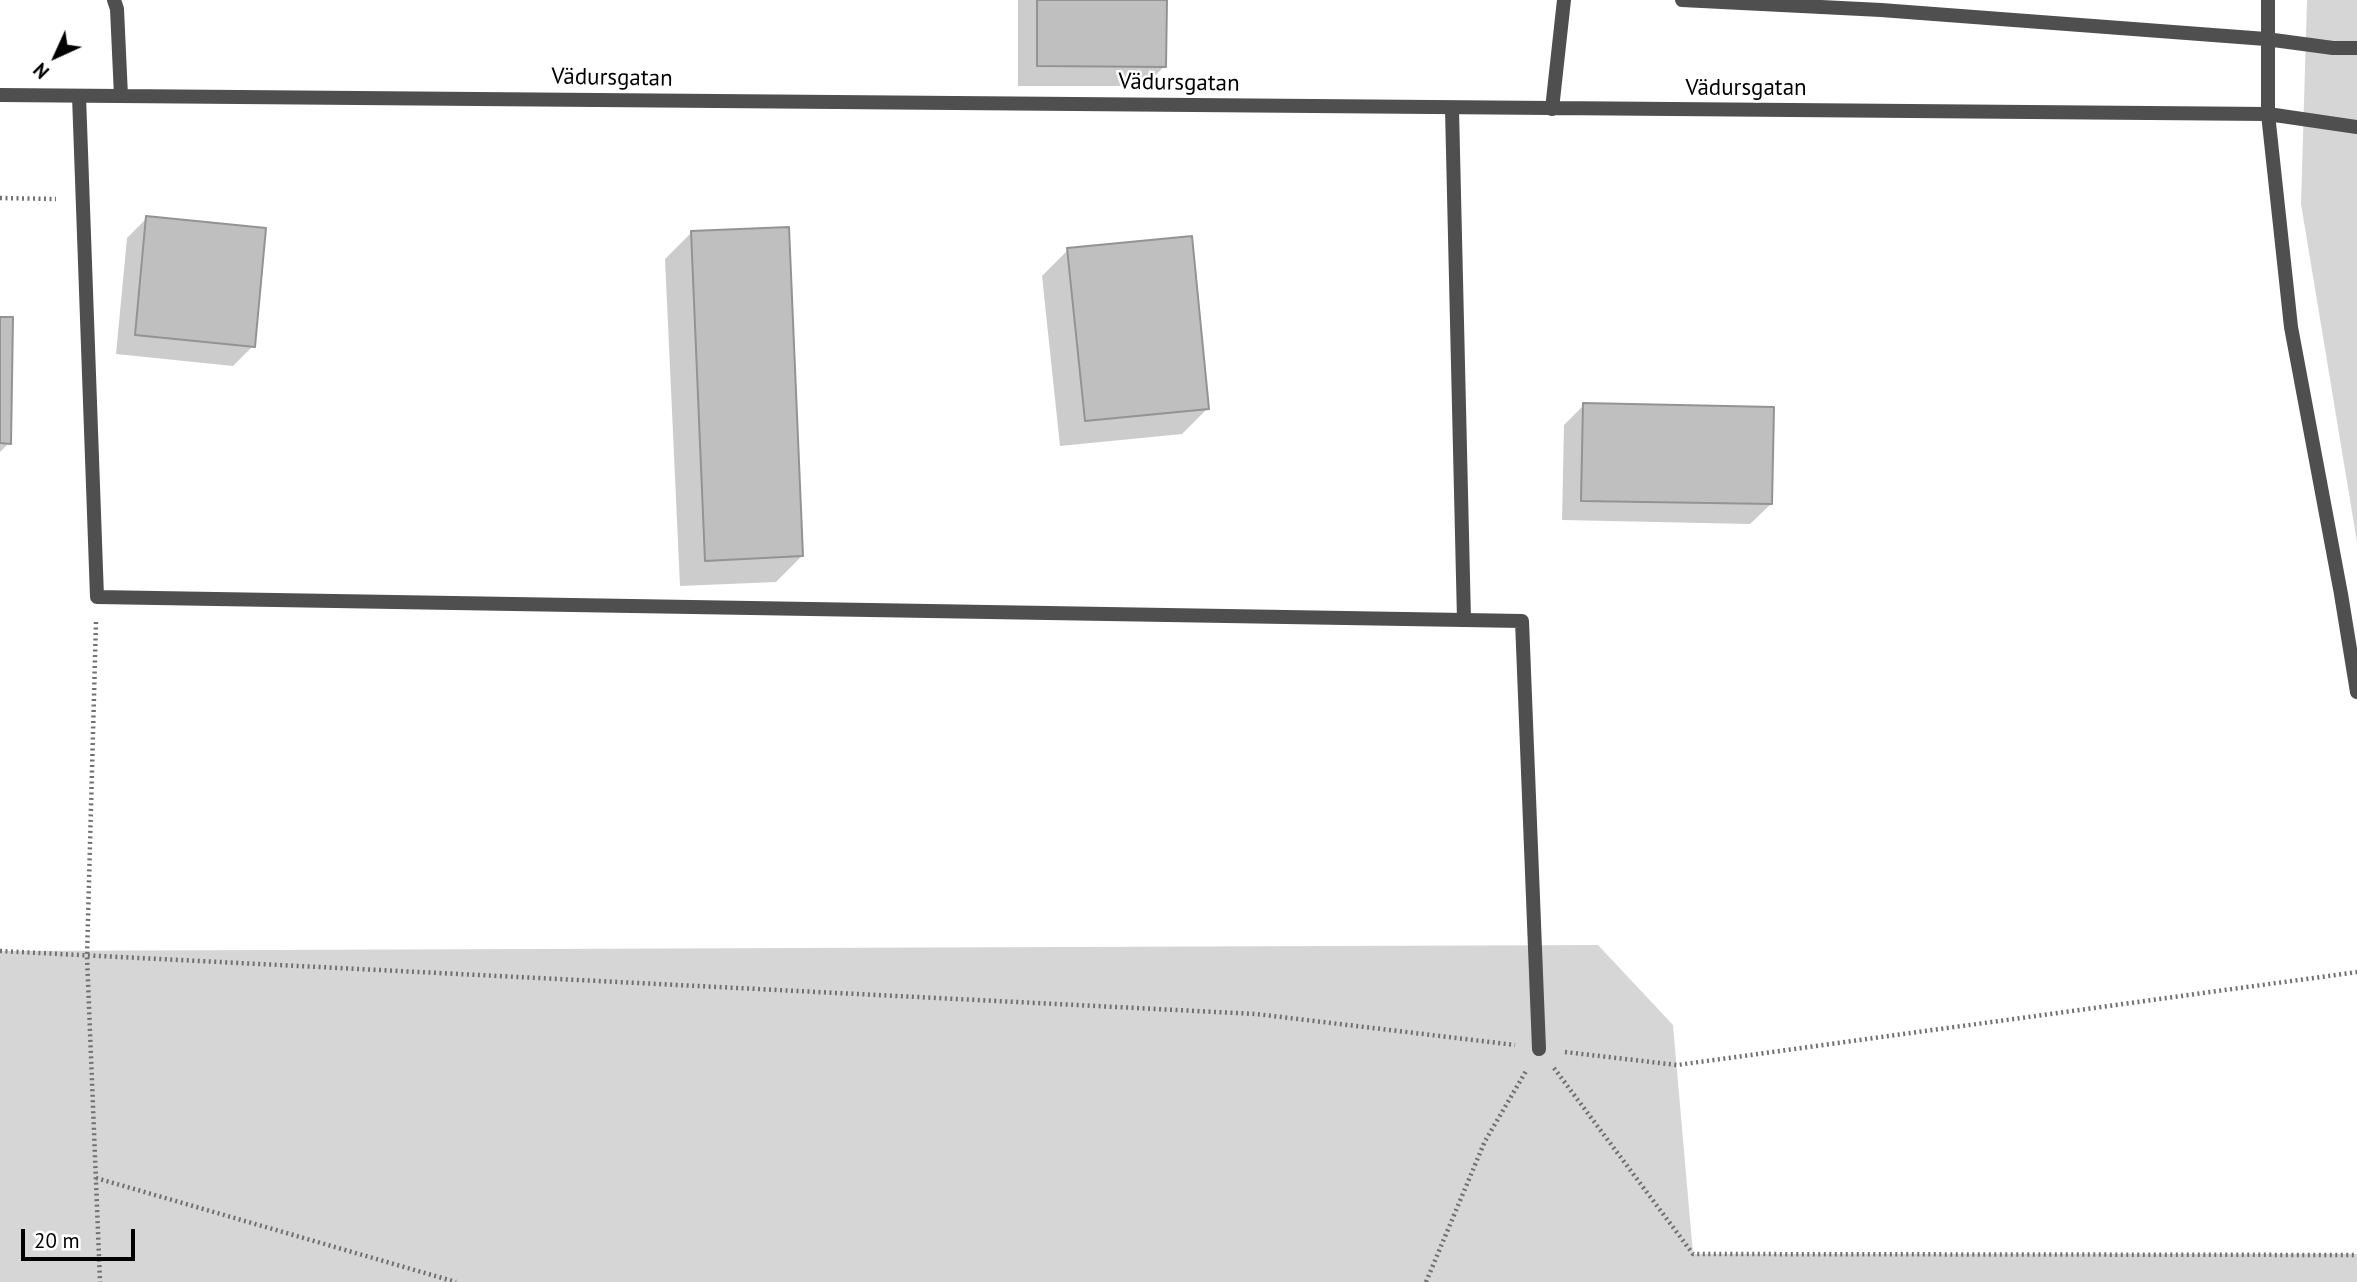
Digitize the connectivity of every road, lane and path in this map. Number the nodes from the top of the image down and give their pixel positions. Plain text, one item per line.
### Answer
1 (114, 0) edge
2 (1564, 0) edge
3 (1682, 0) edge
4 (2268, 0) edge
5 (2266, 39) junction
6 (2357, 48) edge
7 (0, 95) edge
8 (79, 96) junction
9 (121, 96) junction
10 (1452, 109) junction
11 (1552, 109) junction
12 (2268, 114) junction
13 (2357, 127) edge
14 (0, 198) edge
15 (81, 199) junction
16 (97, 597) junction
17 (1464, 620) junction
18 (2357, 692) edge
19 (0, 951) edge
20 (87, 956) junction
21 (2357, 972) edge
22 (1539, 1049) junction
23 (96, 1178) junction
24 (2357, 1255) edge
25 (100, 1282) edge
26 (456, 1282) edge
27 (1426, 1282) edge

1 - 9 street
2 - 11 street
3 - 5 street
4 - 5 street
5 - 6 street
5 - 12 street
7 - 8 street, Vädursgatan
8 - 9 street, Vädursgatan
8 - 15 street
9 - 10 street, Vädursgatan
10 - 11 street, Vädursgatan
10 - 17 street
11 - 12 street, Vädursgatan
12 - 13 street, Vädursgatan
12 - 18 street
14 - 15 path
15 - 16 street
16 - 17 street
16 - 20 path
17 - 22 street
19 - 20 path
20 - 22 path
20 - 23 path
21 - 22 path
22 - 24 path
22 - 27 path
23 - 25 path
23 - 26 path

